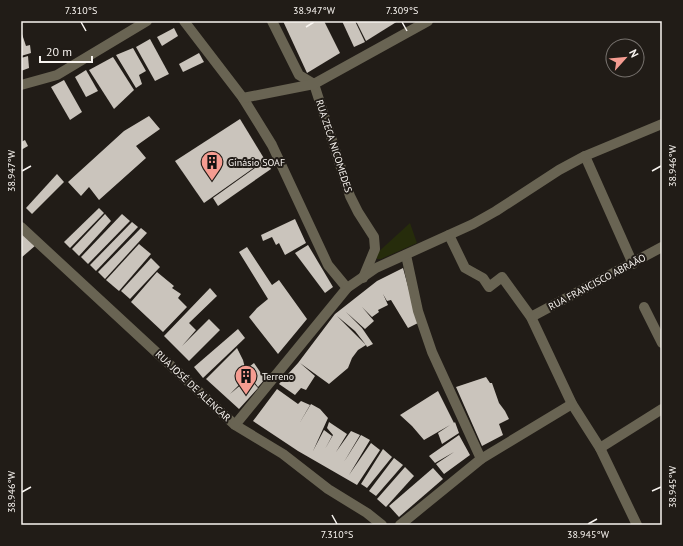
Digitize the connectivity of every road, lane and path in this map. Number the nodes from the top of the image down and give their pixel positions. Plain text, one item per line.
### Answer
1 (147, 21) edge
2 (184, 21) edge
3 (272, 21) edge
4 (428, 21) edge
5 (314, 84) junction
6 (21, 85) edge
7 (243, 98) junction
8 (662, 124) edge
9 (585, 156) junction
10 (21, 227) edge
11 (449, 235) junction
12 (662, 247) edge
13 (406, 255) junction
14 (633, 264) junction
15 (363, 278) junction
16 (347, 288) junction
17 (644, 307) dead end
18 (531, 317) junction
19 (662, 343) edge
20 (572, 404) junction
21 (662, 409) edge
22 (235, 424) junction
23 (600, 448) junction
24 (481, 459) junction
25 (382, 525) edge
26 (400, 525) edge
27 (637, 525) edge

1 - 6 street
2 - 7 street
3 - 5 street
4 - 5 street
5 - 7 street
5 - 15 street, RUA ZECA NICOMEDES
7 - 16 street
8 - 9 street
9 - 11 street
9 - 14 street
10 - 22 street, RUA JOSÉ DE ALENCAR
11 - 13 street
11 - 18 street
12 - 14 street, RUA FRANCISCO ABRAÃO
13 - 15 street
13 - 24 street
14 - 18 street, RUA FRANCISCO ABRAÃO
15 - 16 street
16 - 22 street
17 - 19 street
18 - 20 street
20 - 23 street
20 - 24 street
21 - 23 street
22 - 25 street, RUA JOSÉ DE ALENCAR
23 - 27 street
24 - 26 street

